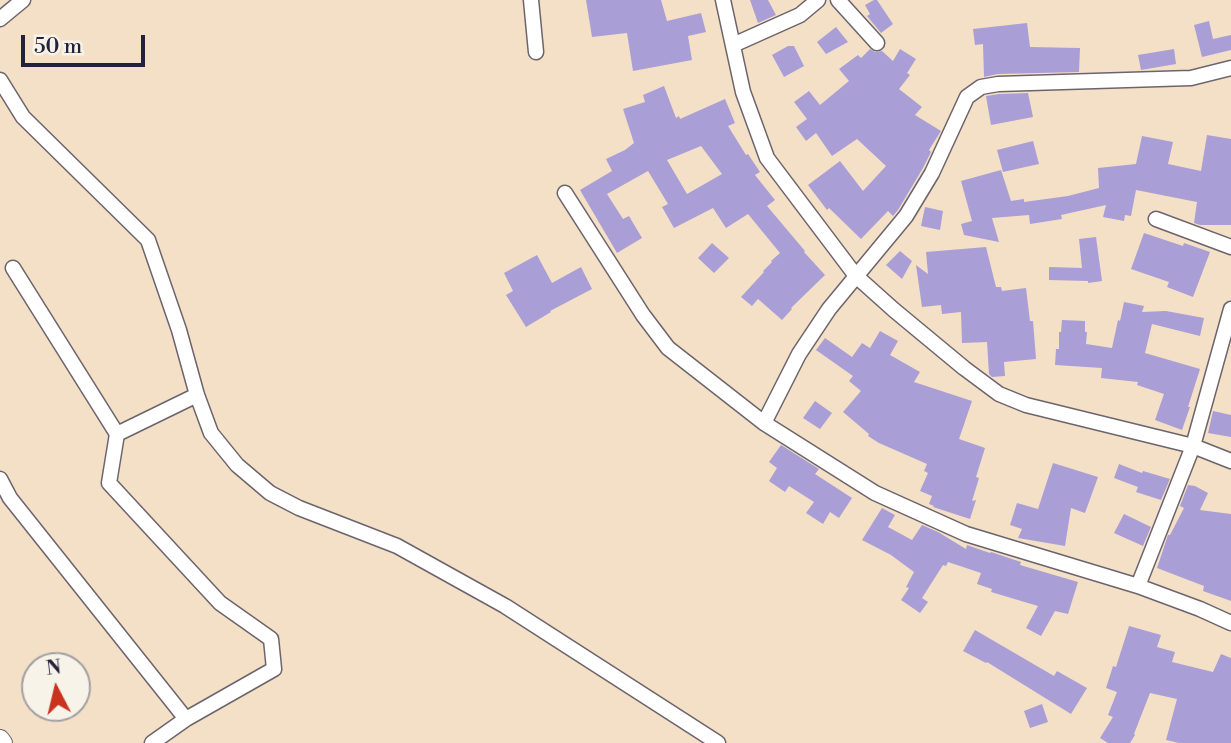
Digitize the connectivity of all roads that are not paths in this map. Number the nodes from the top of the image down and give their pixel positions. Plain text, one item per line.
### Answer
1 (23, 0) edge
2 (531, 0) edge
3 (723, 0) edge
4 (818, 0) edge
5 (838, 0) edge
6 (0, 19) edge
7 (877, 43) dead end
8 (733, 45) junction
9 (536, 52) dead end
10 (1231, 68) edge
11 (0, 80) edge
12 (565, 192) dead end
13 (1156, 219) dead end
14 (1231, 247) edge
15 (13, 268) dead end
16 (856, 276) junction
17 (1231, 309) edge
18 (197, 394) junction
19 (764, 423) junction
20 (117, 434) junction
21 (1193, 446) junction
22 (1231, 461) edge
23 (0, 480) edge
24 (1138, 586) junction
25 (1231, 623) edge
26 (186, 719) junction
27 (152, 743) edge
28 (718, 743) edge

1 - 6 street
2 - 9 street
3 - 8 street
4 - 8 street
5 - 7 street
8 - 16 street
10 - 16 street
11 - 18 street
12 - 19 street
13 - 14 street
15 - 20 street
16 - 19 street
16 - 21 street
17 - 21 street
18 - 20 street
18 - 28 street
19 - 24 street
20 - 26 street
21 - 22 street
21 - 24 street
23 - 26 street
24 - 25 street
26 - 27 street

